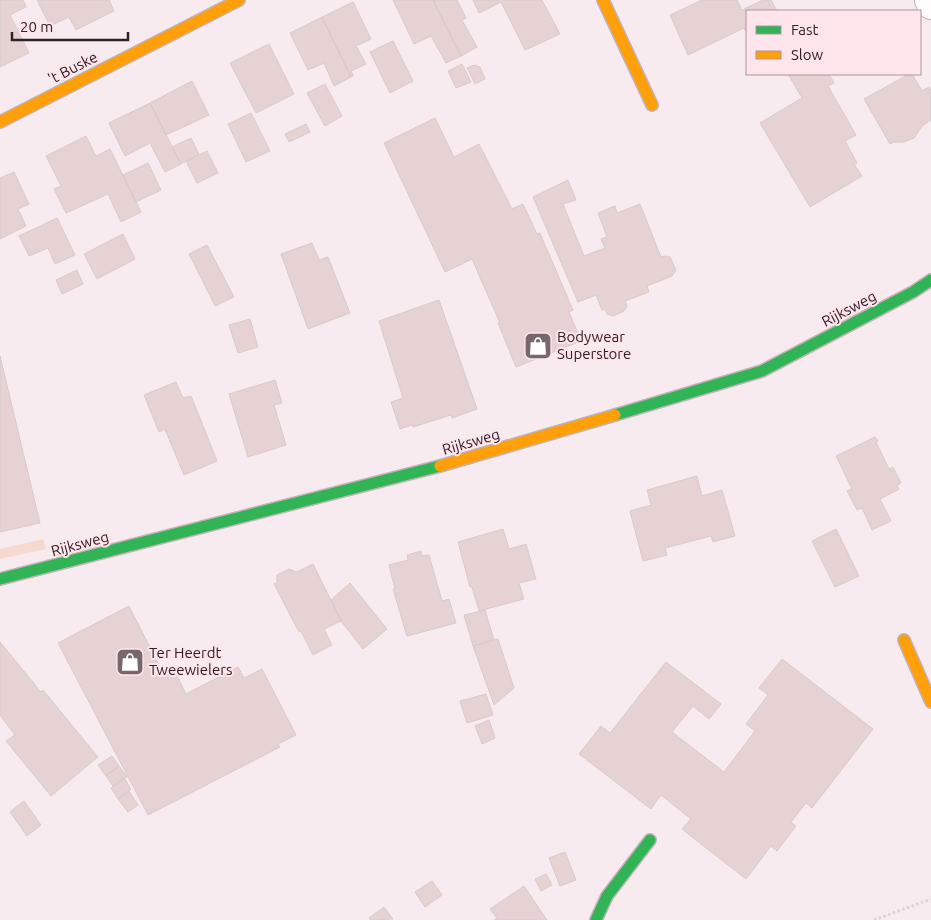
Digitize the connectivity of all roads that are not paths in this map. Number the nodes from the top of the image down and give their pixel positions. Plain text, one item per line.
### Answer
1 (239, 0) edge
2 (603, 0) edge
3 (929, 0) edge
4 (931, 5) edge
5 (652, 105) dead end
6 (0, 122) edge
7 (931, 280) edge
8 (0, 579) edge
9 (904, 640) dead end
10 (931, 702) edge
11 (650, 840) dead end
12 (596, 920) edge

1 - 6 street, 't Buske
2 - 5 street
3 - 4 street
7 - 8 street, Rijksweg
9 - 10 street
11 - 12 street

